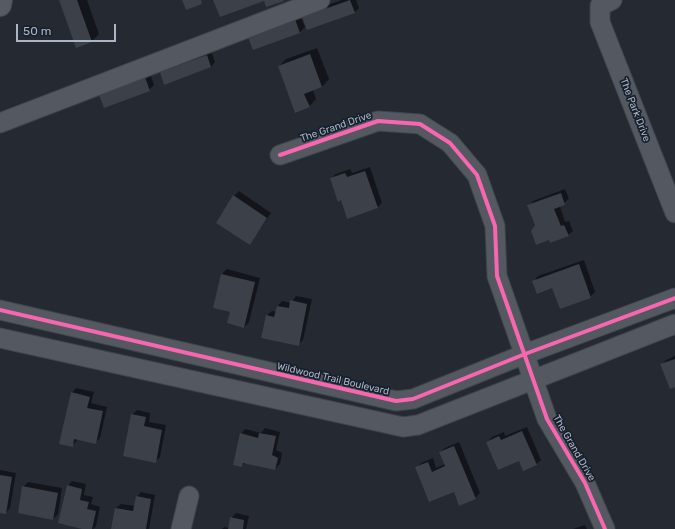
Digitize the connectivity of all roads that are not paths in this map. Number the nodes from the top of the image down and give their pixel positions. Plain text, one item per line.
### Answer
1 (1, 0) edge
2 (320, 0) edge
3 (606, 3) edge
4 (0, 5) edge
5 (0, 123) edge
6 (280, 155) dead end
7 (675, 213) edge
8 (675, 298) edge
9 (0, 310) edge
10 (675, 324) edge
11 (0, 338) edge
12 (134, 341) junction
13 (525, 354) junction
14 (127, 366) junction
15 (534, 380) junction
16 (326, 385) junction
17 (320, 409) junction
18 (189, 496) dead end
19 (181, 529) edge
20 (605, 529) edge

1 - 4 main road
2 - 5 street
3 - 7 street, The Park Drive
6 - 13 street, The Grand Drive
8 - 13 street, Wildwood Trail Boulevard
9 - 12 street, Wildwood Trail Boulevard
10 - 15 street
11 - 14 street
12 - 14 street
12 - 16 street, Wildwood Trail Boulevard
13 - 15 street, The Grand Drive
13 - 16 street, Wildwood Trail Boulevard
14 - 17 street
15 - 17 street
15 - 20 street, The Grand Drive
16 - 17 street
18 - 19 street

